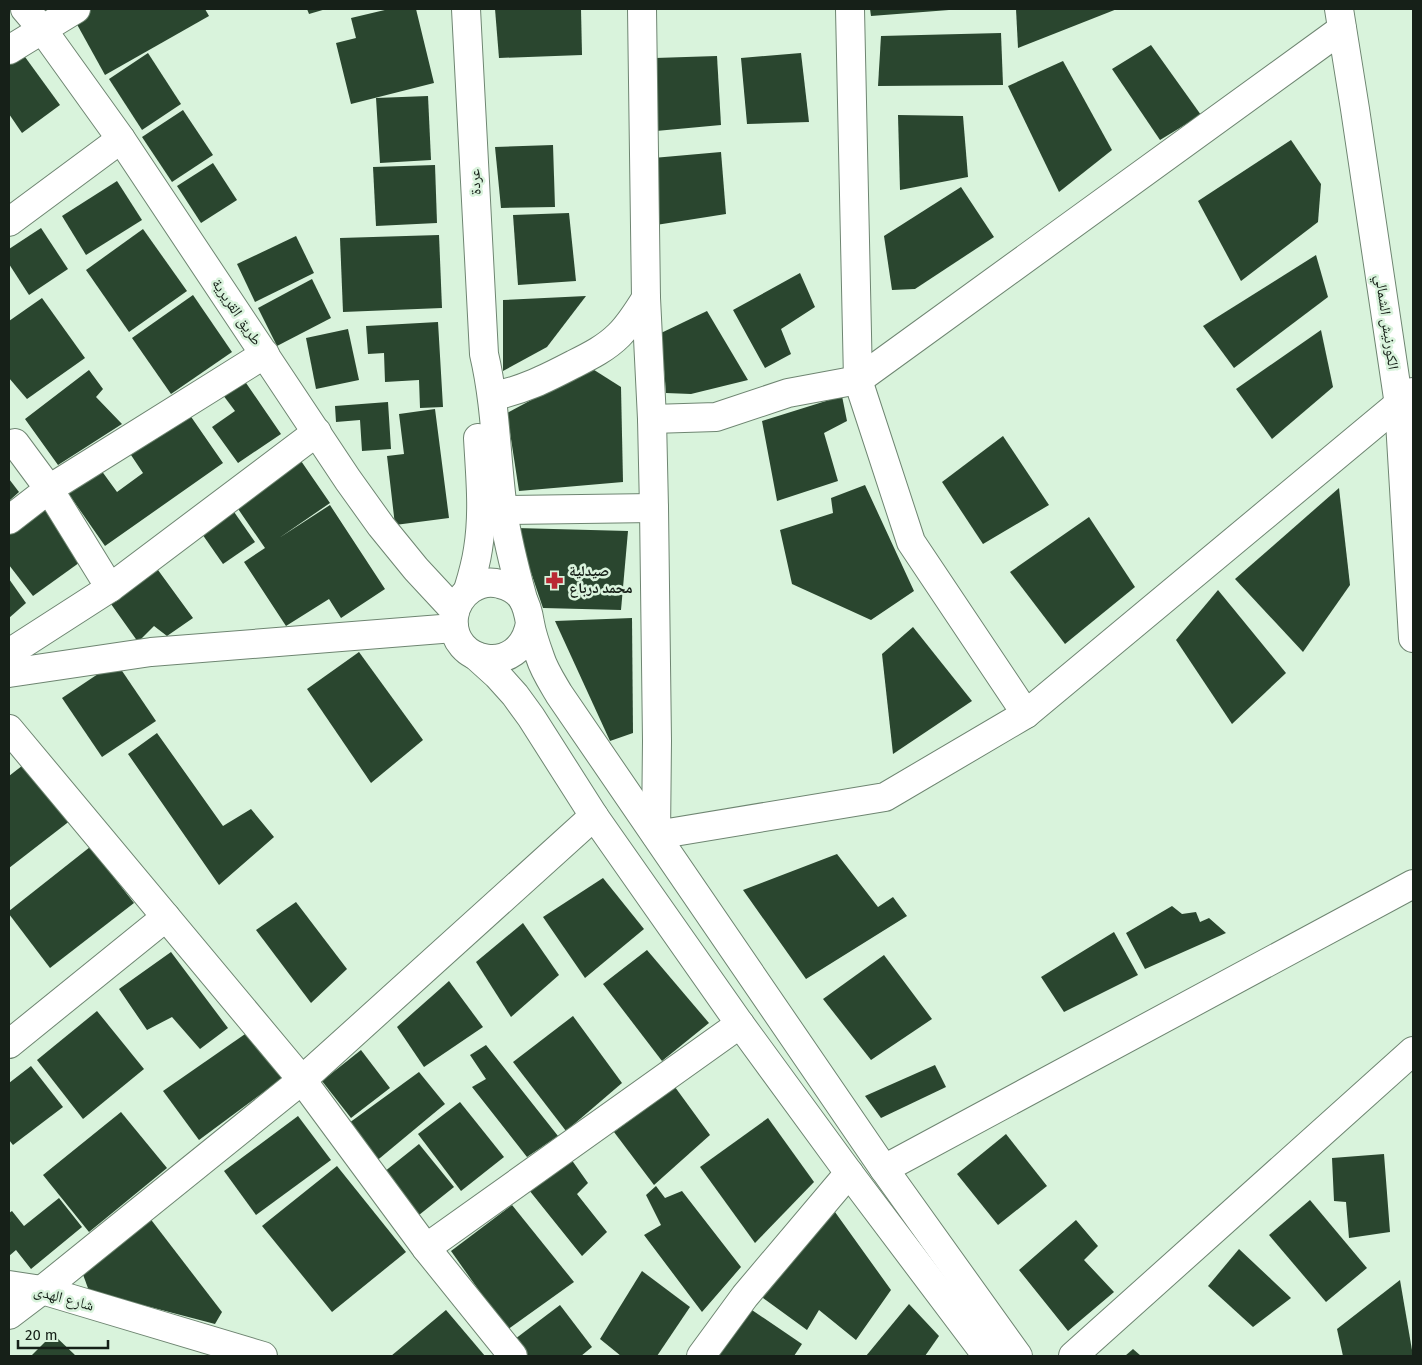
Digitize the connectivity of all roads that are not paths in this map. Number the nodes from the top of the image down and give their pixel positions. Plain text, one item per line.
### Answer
1 (25, 9) edge
2 (76, 9) edge
3 (466, 9) edge
4 (642, 9) edge
5 (850, 9) edge
6 (1340, 19) edge
7 (42, 29) junction
8 (9, 50) edge
9 (122, 139) junction
10 (9, 222) edge
11 (646, 298) junction
12 (265, 354) junction
13 (484, 354) junction
14 (858, 380) junction
15 (492, 396) junction
16 (1406, 398) edge
17 (652, 419) junction
18 (317, 432) junction
19 (15, 443) dead end
20 (49, 489) junction
21 (654, 508) junction
22 (503, 510) junction
23 (9, 520) edge
24 (110, 588) junction
25 (459, 610) junction
26 (527, 611) junction
27 (1413, 638) edge
28 (9, 653) edge
29 (476, 656) junction
30 (9, 673) edge
31 (1026, 714) junction
32 (9, 729) edge
33 (594, 816) junction
34 (656, 835) junction
35 (1413, 884) edge
36 (166, 917) junction
37 (740, 1024) junction
38 (9, 1044) edge
39 (1413, 1051) edge
40 (302, 1080) junction
41 (884, 1168) junction
42 (849, 1173) junction
43 (426, 1248) junction
44 (9, 1286) edge
45 (42, 1290) junction
46 (9, 1315) edge
47 (263, 1356) edge
48 (513, 1356) edge
49 (701, 1356) edge
50 (987, 1356) edge
51 (1018, 1356) edge
52 (1073, 1356) edge

1 - 7 street, طريق القريرية
2 - 7 street
3 - 13 street, عردة
4 - 11 street
5 - 14 street
6 - 14 street
6 - 16 street, الكورنيش الشمالي
7 - 8 street
7 - 9 street, طريق القريرية
9 - 10 street
9 - 12 street, طريق القريرية
11 - 15 street
11 - 17 street
12 - 18 street, طريق القريرية
12 - 20 street
13 - 15 street
13 - 25 street
14 - 17 street
14 - 31 street
15 - 22 street
16 - 27 street, الكورنيش الشمالي
16 - 31 street
17 - 21 street
18 - 24 street
18 - 25 street, طريق القريرية
19 - 20 street
20 - 23 street
20 - 24 street
21 - 22 street
21 - 34 street
22 - 26 street
24 - 28 street
25 - 26 street
25 - 29 street
25 - 30 street
26 - 29 street
26 - 34 street
29 - 33 street
31 - 34 street
32 - 36 street
33 - 37 street
33 - 40 street
34 - 41 street
35 - 41 street
36 - 38 street
36 - 40 street
37 - 42 street
37 - 43 street
39 - 52 street
40 - 43 street
40 - 45 street
41 - 51 street
42 - 49 street
42 - 50 street
43 - 48 street
44 - 45 street, شارع الهدى
45 - 46 street
45 - 47 street, شارع الهدى

